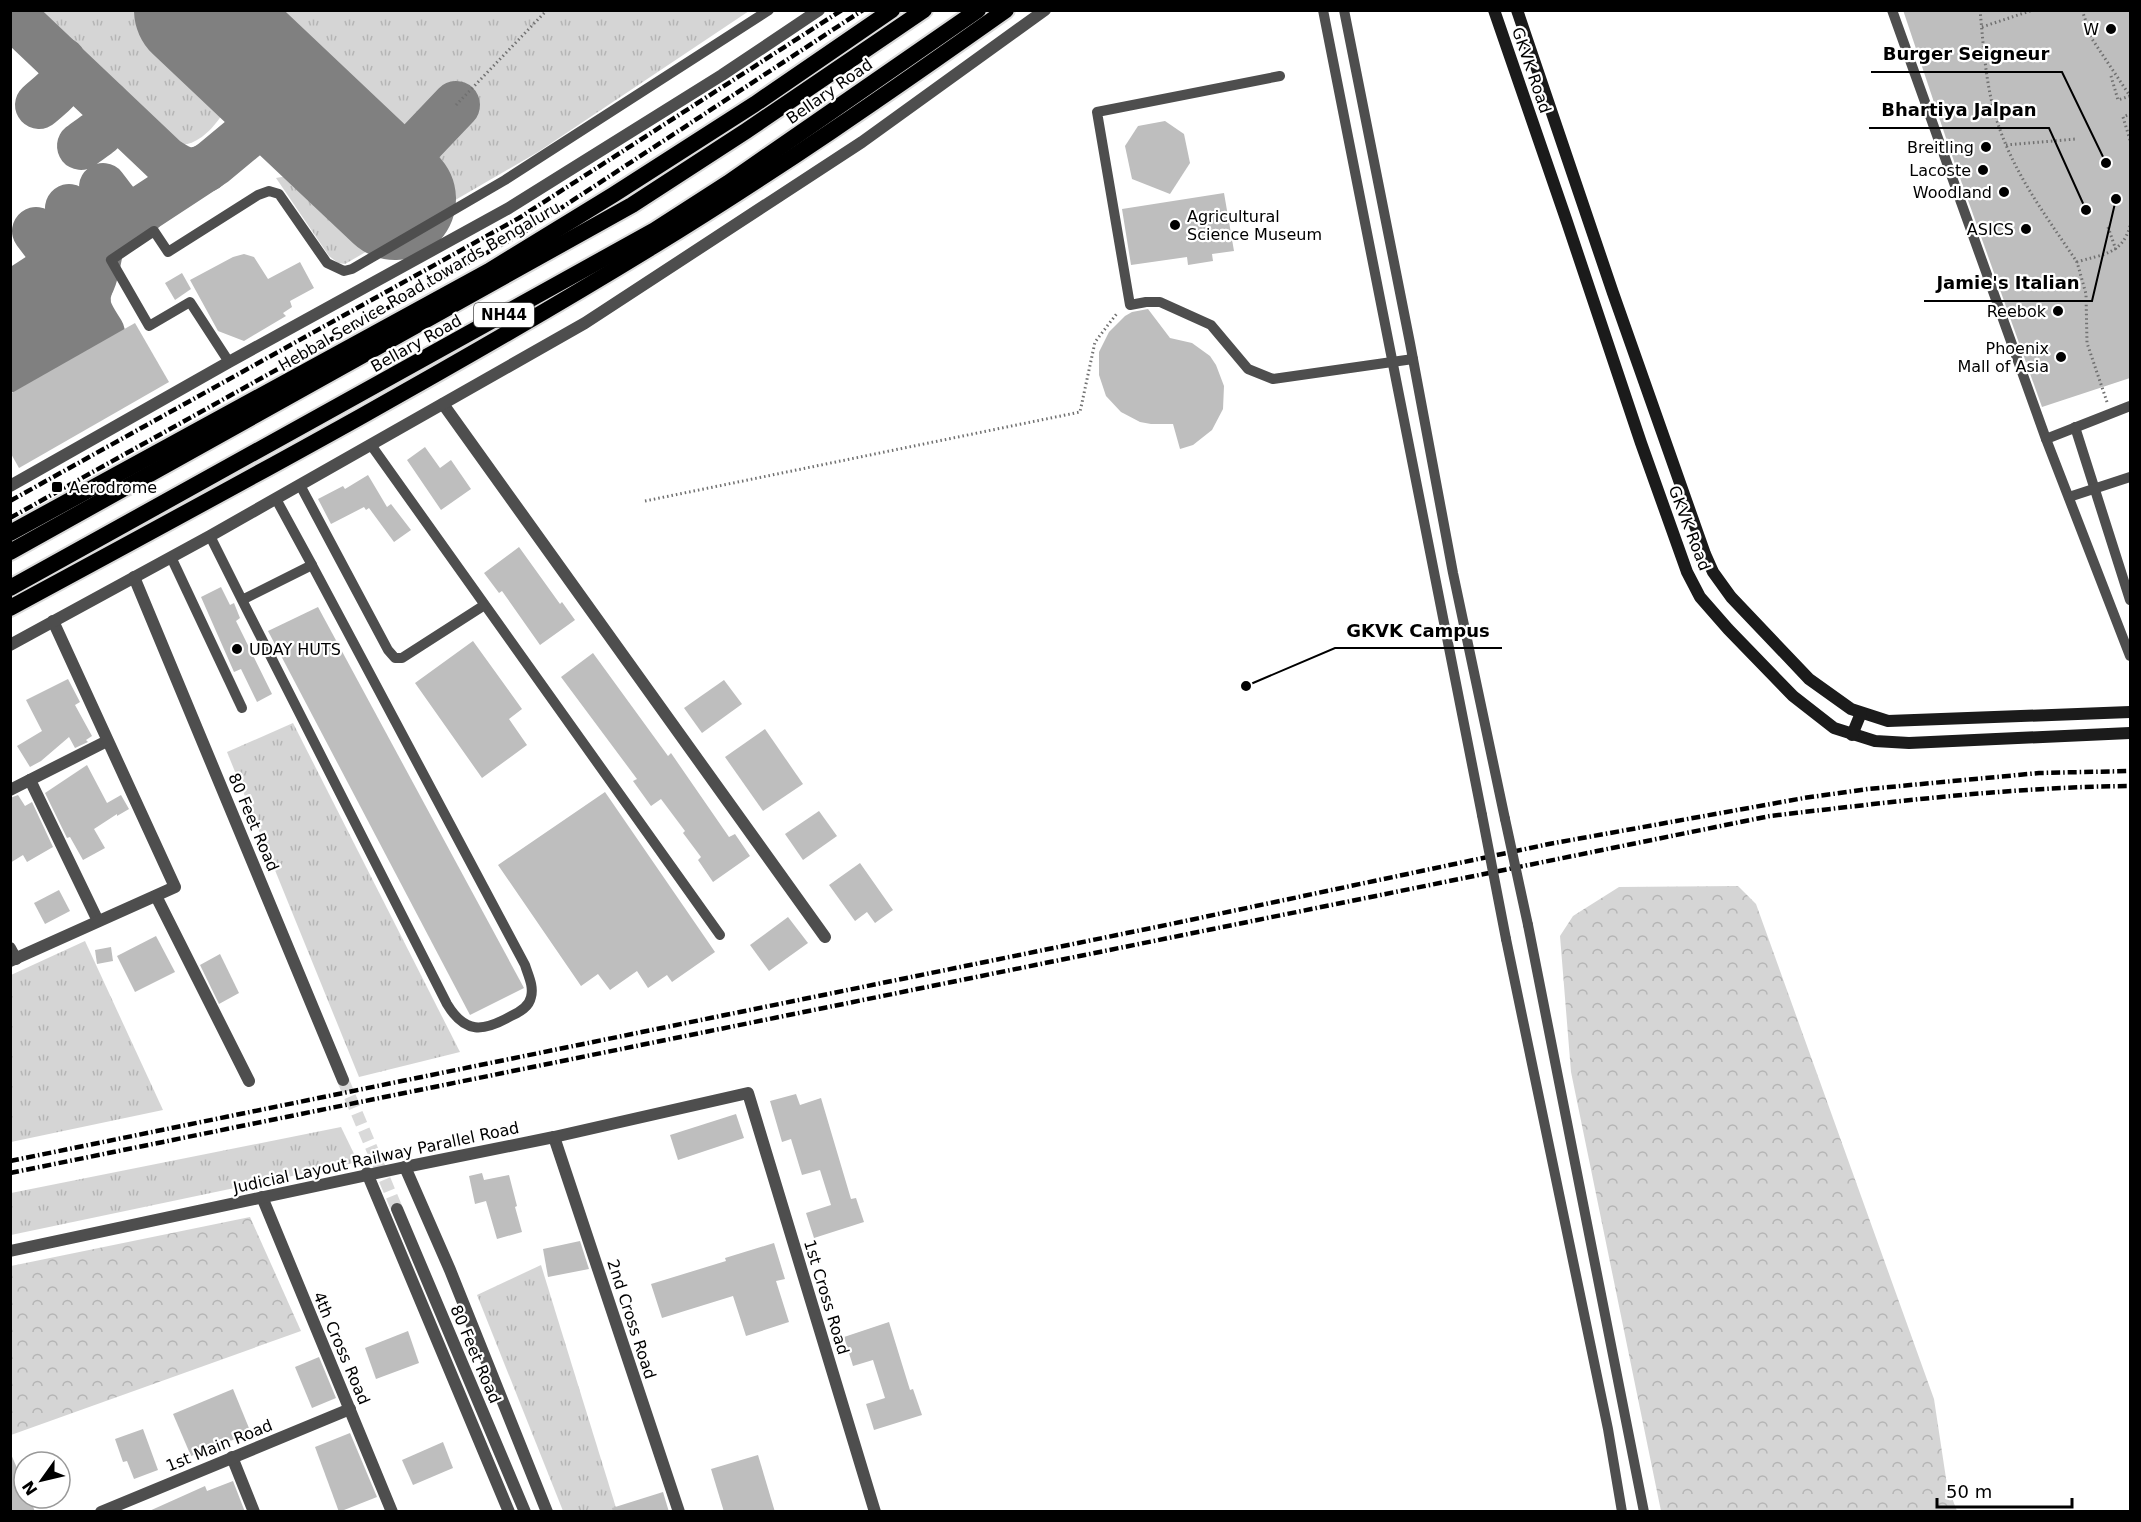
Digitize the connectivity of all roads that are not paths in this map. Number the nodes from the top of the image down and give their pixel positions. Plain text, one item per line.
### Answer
1 (769, 10) edge
2 (819, 10) edge
3 (892, 10) edge
4 (924, 10) edge
5 (978, 10) edge
6 (1006, 10) edge
7 (1323, 10) edge
8 (1344, 10) edge
9 (1494, 10) edge
10 (1517, 10) edge
11 (1892, 10) edge
12 (1043, 12) edge
13 (1280, 76) dead end
14 (1413, 358) junction
15 (1394, 360) junction
16 (229, 362) junction
17 (443, 404) junction
18 (2130, 406) edge
19 (2075, 427) junction
20 (2046, 439) junction
21 (371, 445) junction
22 (2130, 477) edge
23 (300, 485) junction
24 (10, 486) edge
25 (2095, 489) junction
26 (2069, 497) junction
27 (276, 499) junction
28 (10, 533) edge
29 (210, 536) junction
30 (10, 552) edge
31 (171, 557) junction
32 (312, 565) junction
33 (134, 577) junction
34 (10, 588) edge
35 (242, 600) junction
36 (2130, 600) edge
37 (483, 606) junction
38 (10, 608) edge
39 (53, 621) junction
40 (10, 645) edge
41 (2130, 656) edge
42 (242, 708) dead end
43 (2130, 712) edge
44 (1861, 713) junction
45 (2130, 733) edge
46 (1852, 735) junction
47 (107, 741) junction
48 (30, 780) junction
49 (10, 790) edge
50 (156, 896) junction
51 (98, 921) junction
52 (720, 935) dead end
53 (825, 937) dead end
54 (12, 956) edge
55 (343, 1080) tunnel mouth
56 (249, 1081) dead end
57 (748, 1093) joint
58 (554, 1137) junction
59 (405, 1167) junction
60 (367, 1173) junction
61 (262, 1197) junction
62 (397, 1209) tunnel mouth
63 (10, 1251) edge
64 (350, 1409) junction
65 (1632, 1449) junction
66 (1612, 1453) junction
67 (232, 1457) junction
68 (101, 1512) edge
69 (254, 1512) edge
70 (392, 1512) edge
71 (509, 1512) edge
72 (525, 1512) edge
73 (547, 1512) edge
74 (679, 1512) edge
75 (875, 1512) edge
76 (1622, 1512) edge
77 (1644, 1512) edge

1 - 16 lane
2 - 16 street
3 - 28 highway, Hebbal Service Road towards Bengaluru
4 - 30 highway, Bellary Road / NH44
5 - 34 highway, Bellary Road / NH44
6 - 38 highway
7 - 15 lane
8 - 14 lane
9 - 46 main road, GKVK Road
10 - 44 main road, GKVK Road
11 - 20 lane
12 - 17 street
13 - 15 lane
14 - 15 lane
14 - 65 lane, bridge
15 - 66 lane, bridge
16 - 24 street
17 - 21 street
17 - 53 street
18 - 19 lane
19 - 20 lane
19 - 25 lane
20 - 26 lane
21 - 23 street
21 - 37 lane
22 - 25 lane
23 - 27 street
23 - 37 lane
25 - 26 lane
25 - 36 lane
26 - 41 lane
27 - 29 street
27 - 32 lane
29 - 31 street
29 - 35 lane
31 - 33 street
31 - 42 lane
32 - 35 lane
32 - 35 lane
33 - 39 street
33 - 55 street, 80 Feet Road
37 - 52 lane
39 - 40 street
39 - 47 street
43 - 44 main road, GKVK Road
44 - 46 main road
45 - 46 main road, GKVK Road
47 - 48 street
47 - 50 street
48 - 49 street
48 - 51 street
50 - 51 street
50 - 56 street
51 - 54 street
57 - 58 street, Judicial Layout Railway Parallel Road
57 - 75 street, 1st Cross Road
58 - 59 street, Judicial Layout Railway Parallel Road
58 - 74 street, 2nd Cross Road
59 - 60 street, Judicial Layout Railway Parallel Road
59 - 73 street
60 - 61 street, Judicial Layout Railway Parallel Road
60 - 71 street
61 - 63 street, Judicial Layout Railway Parallel Road
61 - 64 street, 4th Cross Road
62 - 72 street, 80 Feet Road
64 - 67 street, 1st Main Road
64 - 70 street, 4th Cross Road
65 - 66 lane
65 - 77 lane
66 - 76 lane
67 - 68 street, 1st Main Road
67 - 69 street

